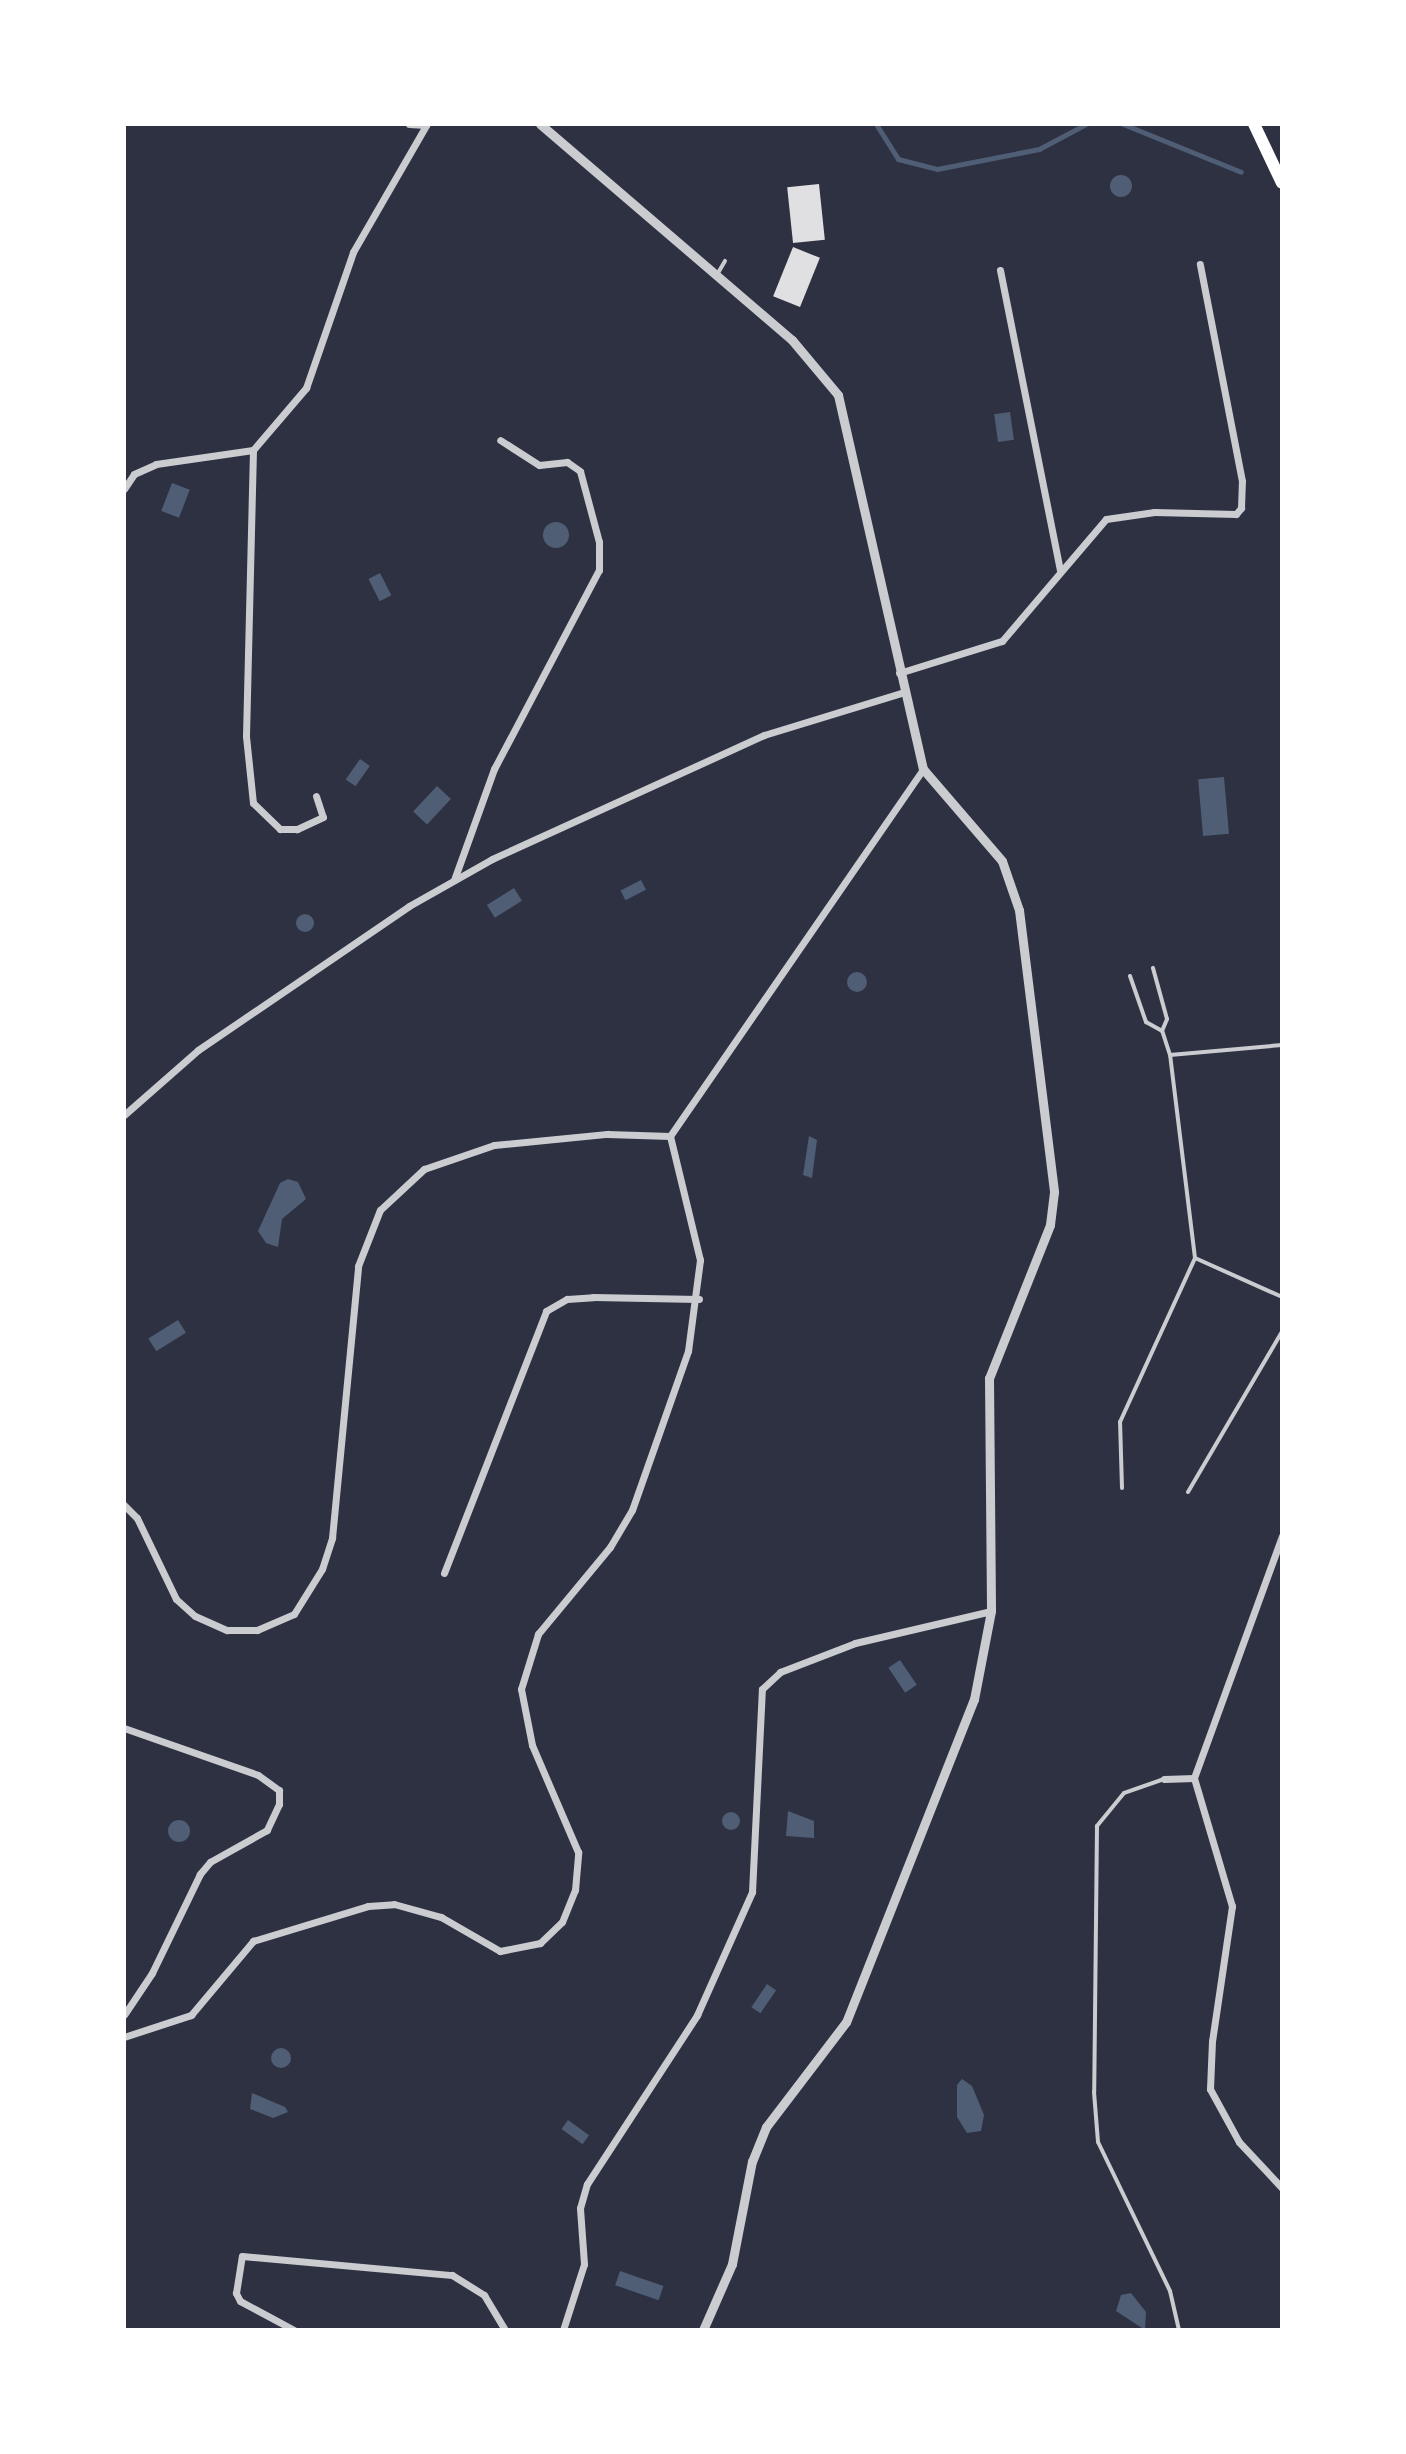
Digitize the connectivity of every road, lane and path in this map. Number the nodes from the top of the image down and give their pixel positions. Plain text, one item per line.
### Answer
1 (409, 124) edge
2 (427, 124) edge
3 (1254, 124) edge
4 (548, 126) edge
5 (1282, 183) edge
6 (725, 261) dead end
7 (1200, 264) dead end
8 (1000, 270) dead end
9 (716, 278) junction
10 (500, 440) dead end
11 (253, 450) junction
12 (124, 489) edge
13 (1060, 570) junction
14 (897, 674) junction
15 (901, 693) junction
16 (923, 769) junction
17 (316, 796) dead end
18 (454, 880) junction
19 (1153, 968) dead end
20 (1130, 976) dead end
21 (1162, 1031) junction
22 (1282, 1045) edge
23 (1170, 1055) junction
24 (124, 1115) edge
25 (670, 1136) junction
26 (1195, 1258) junction
27 (1282, 1297) edge
28 (699, 1299) junction
29 (1282, 1332) edge
30 (1122, 1488) dead end
31 (1188, 1492) dead end
32 (124, 1505) edge
33 (1282, 1536) edge
34 (444, 1573) dead end
35 (991, 1611) junction
36 (124, 1728) edge
37 (1194, 1778) junction
38 (1164, 1779) joint
39 (124, 2015) edge
40 (124, 2037) edge
41 (1282, 2188) edge
42 (294, 2330) edge
43 (505, 2330) edge
44 (563, 2330) edge
45 (703, 2330) edge
46 (1179, 2330) edge

1 - 2 street
2 - 11 street
3 - 5 highway
4 - 9 street
6 - 9 lane
7 - 13 street
8 - 13 street
9 - 14 street
10 - 18 street
11 - 12 street
11 - 17 street
13 - 14 street
14 - 15 street
15 - 16 street
15 - 18 street
16 - 25 street
16 - 35 street
18 - 24 street
19 - 21 lane
20 - 21 lane
21 - 23 lane
22 - 23 lane
23 - 26 lane
25 - 28 street
25 - 32 street
26 - 27 lane
26 - 30 lane
28 - 34 street
28 - 40 street
29 - 31 lane
33 - 37 street
35 - 44 street
35 - 45 street
36 - 39 street
37 - 38 street
37 - 41 street
38 - 46 lane
42 - 43 street

